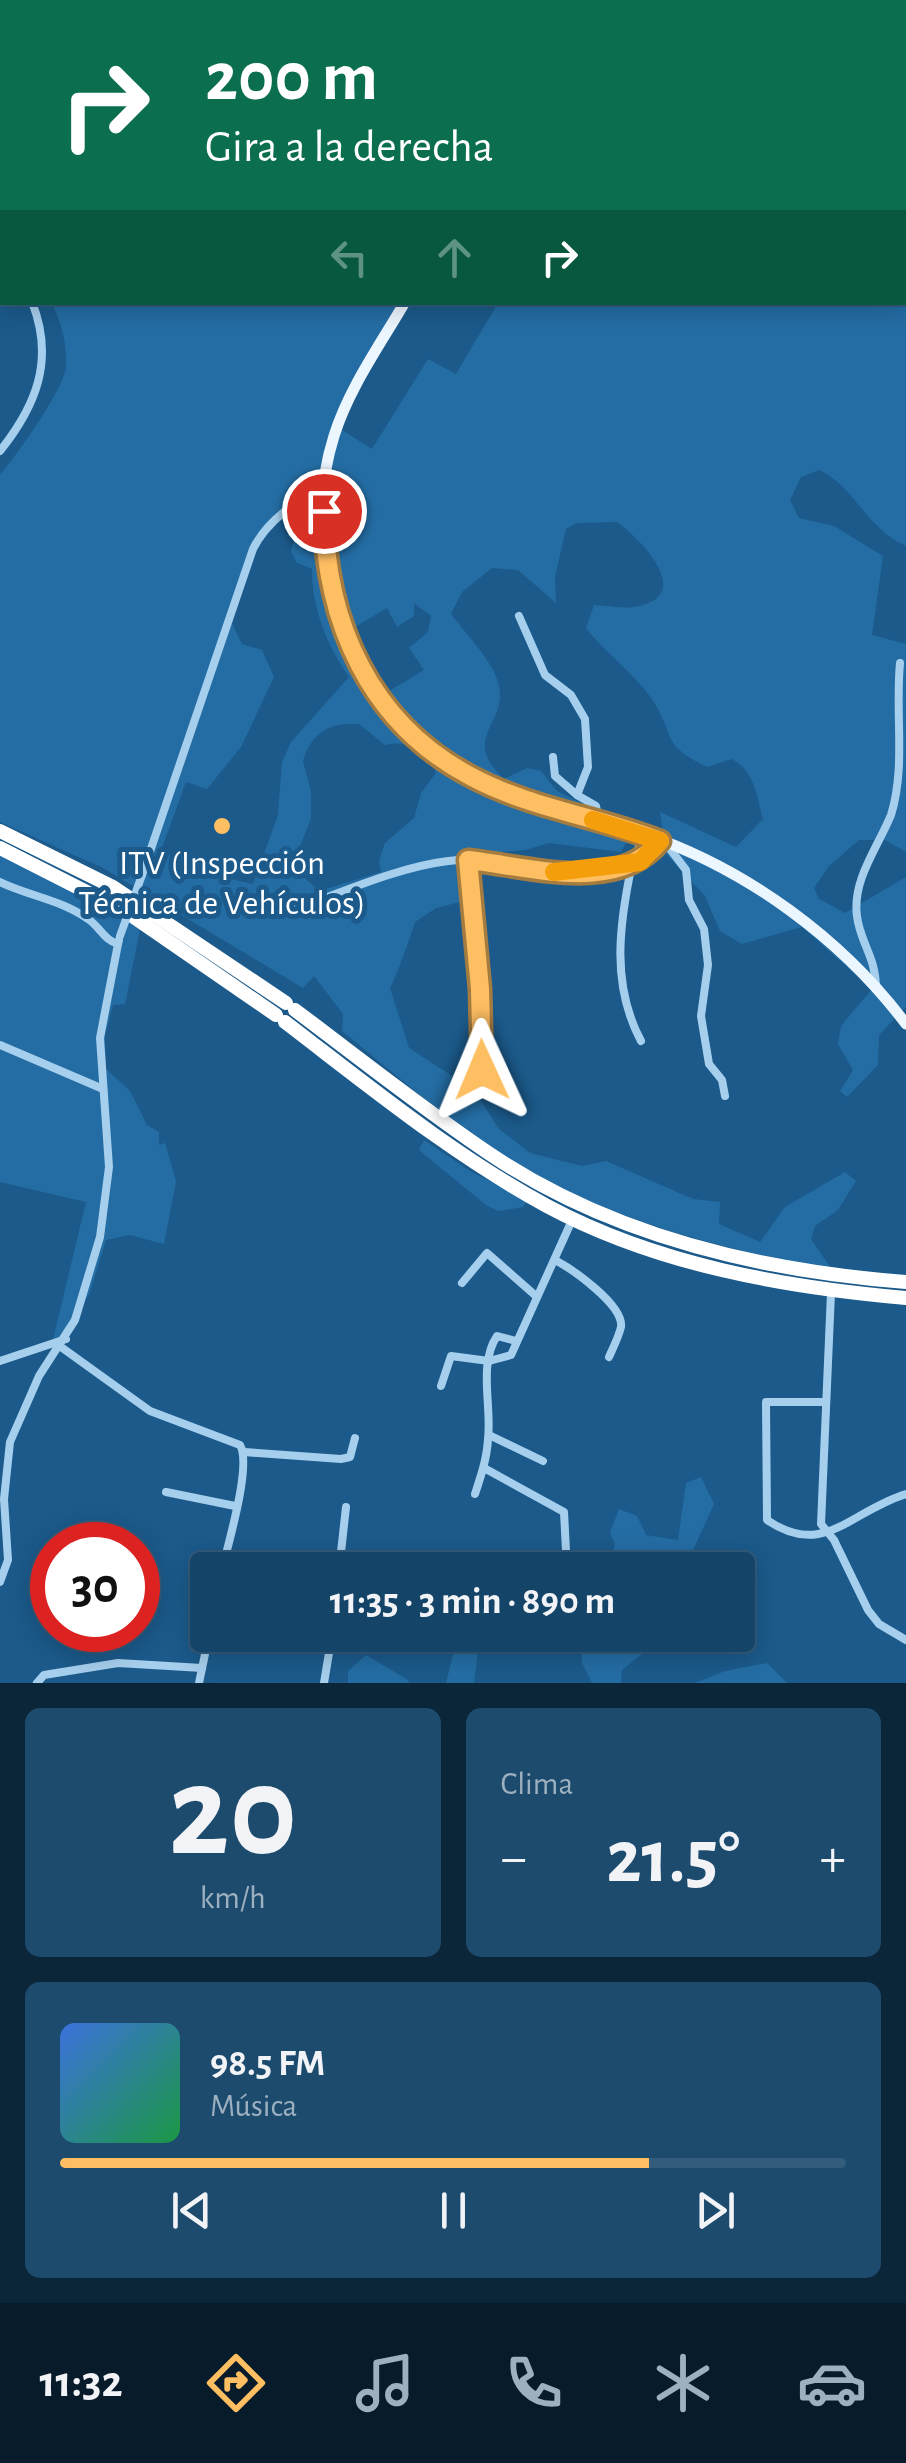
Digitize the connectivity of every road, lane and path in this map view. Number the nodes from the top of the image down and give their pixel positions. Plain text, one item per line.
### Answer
1 (33, 305) edge
2 (403, 305) edge
3 (0, 430) edge
4 (11, 438) junction
5 (0, 452) edge
6 (323, 496) junction
7 (324, 511) junction
8 (287, 513) junction
9 (519, 616) dead end
10 (900, 664) dead end
11 (552, 757) dead end
12 (577, 795) junction
13 (599, 822) junction
14 (0, 831) edge
15 (646, 835) junction
16 (662, 841) junction
17 (0, 848) edge
18 (468, 860) junction
19 (632, 864) junction
20 (617, 865) junction
21 (0, 882) edge
22 (287, 912) dead end
23 (119, 940) junction
24 (876, 989) junction
25 (286, 1012) junction
26 (906, 1024) edge
27 (642, 1041) dead end
28 (0, 1045) edge
29 (482, 1070) dead end
30 (103, 1089) junction
31 (726, 1096) dead end
32 (573, 1218) junction
33 (555, 1260) junction
34 (462, 1282) dead end
35 (906, 1282) edge
36 (831, 1293) junction
37 (536, 1296) junction
38 (906, 1298) edge
39 (516, 1341) junction
40 (63, 1343) junction
41 (609, 1357) dead end
42 (0, 1361) edge
43 (490, 1361) junction
44 (441, 1386) dead end
45 (826, 1402) junction
46 (489, 1434) junction
47 (355, 1438) dead end
48 (244, 1452) junction
49 (543, 1460) dead end
50 (484, 1468) junction
51 (166, 1492) dead end
52 (475, 1494) dead end
53 (906, 1494) edge
54 (235, 1506) junction
55 (346, 1507) dead end
56 (825, 1533) junction
57 (226, 1552) edge
58 (341, 1552) edge
59 (566, 1552) edge
60 (0, 1582) edge
61 (906, 1640) edge
62 (205, 1652) edge
63 (329, 1652) edge
64 (202, 1668) junction
65 (36, 1683) edge
66 (199, 1683) edge
67 (324, 1683) edge

1 - 4 street
2 - 6 main road
3 - 4 street
4 - 5 street
6 - 7 main road
6 - 8 street
7 - 8 street
7 - 13 main road
8 - 23 street, bridge
9 - 12 street
10 - 24 street
11 - 12 street
12 - 13 street
13 - 15 main road
14 - 25 highway
15 - 16 main road
15 - 20 street
16 - 19 street
16 - 24 main road
16 - 31 street
17 - 25 highway
18 - 20 street
18 - 22 street
18 - 29 street
19 - 20 street
19 - 27 street
21 - 23 street
23 - 30 street
24 - 26 main road
25 - 32 highway
25 - 35 highway
28 - 30 street
30 - 40 street
32 - 33 street
32 - 36 highway
33 - 37 street
33 - 41 street
34 - 37 street
36 - 38 highway
36 - 45 street
37 - 39 street
39 - 43 street
39 - 43 street
40 - 42 street
40 - 48 street
40 - 60 street
43 - 44 street
43 - 46 street
45 - 56 street
45 - 56 street
46 - 49 street
46 - 50 street
47 - 48 street
48 - 54 street
50 - 52 street
50 - 59 street
51 - 54 street
53 - 56 street
54 - 57 street
55 - 58 street
56 - 61 street
62 - 64 street
63 - 67 street
64 - 65 street
64 - 66 street

